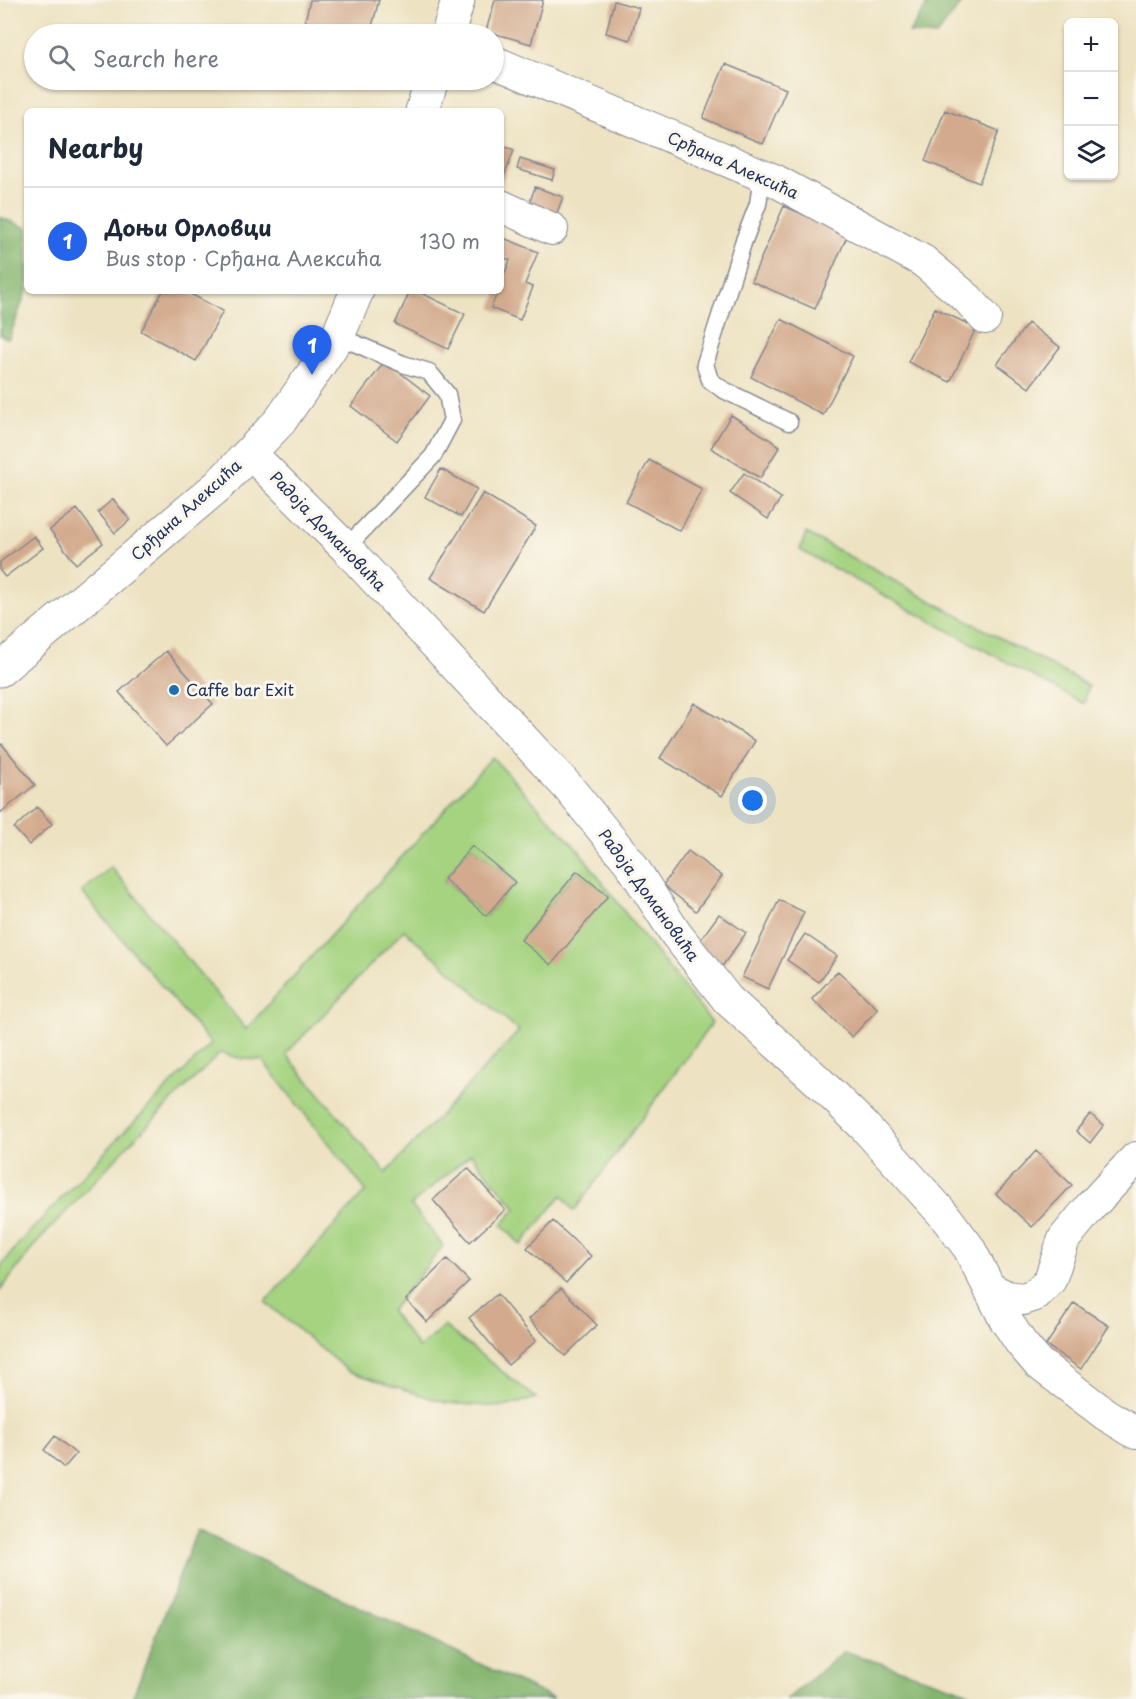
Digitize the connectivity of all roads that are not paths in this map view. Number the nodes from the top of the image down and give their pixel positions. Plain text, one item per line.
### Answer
1 (459, 0) edge
2 (451, 24) edge
3 (504, 66) edge
4 (429, 90) edge
5 (423, 108) edge
6 (762, 176) junction
7 (504, 207) edge
8 (552, 229) dead end
9 (356, 294) edge
10 (985, 318) dead end
11 (338, 336) junction
12 (789, 422) dead end
13 (250, 453) junction
14 (346, 548) junction
15 (0, 670) edge
16 (1136, 1158) edge
17 (991, 1289) junction
18 (1136, 1433) edge

1 - 2 street
3 - 6 street, Срђана Алексића
4 - 5 street
6 - 10 street, Срђана Алексића
6 - 12 lane
7 - 8 street
9 - 11 street, Срђана Алексића
11 - 13 street, Срђана Алексића
11 - 14 lane
13 - 14 street, Радоја Домановића
13 - 15 street, Срђана Алексића
14 - 17 street, Радоја Домановића
16 - 17 street
17 - 18 street, Радоја Домановића

